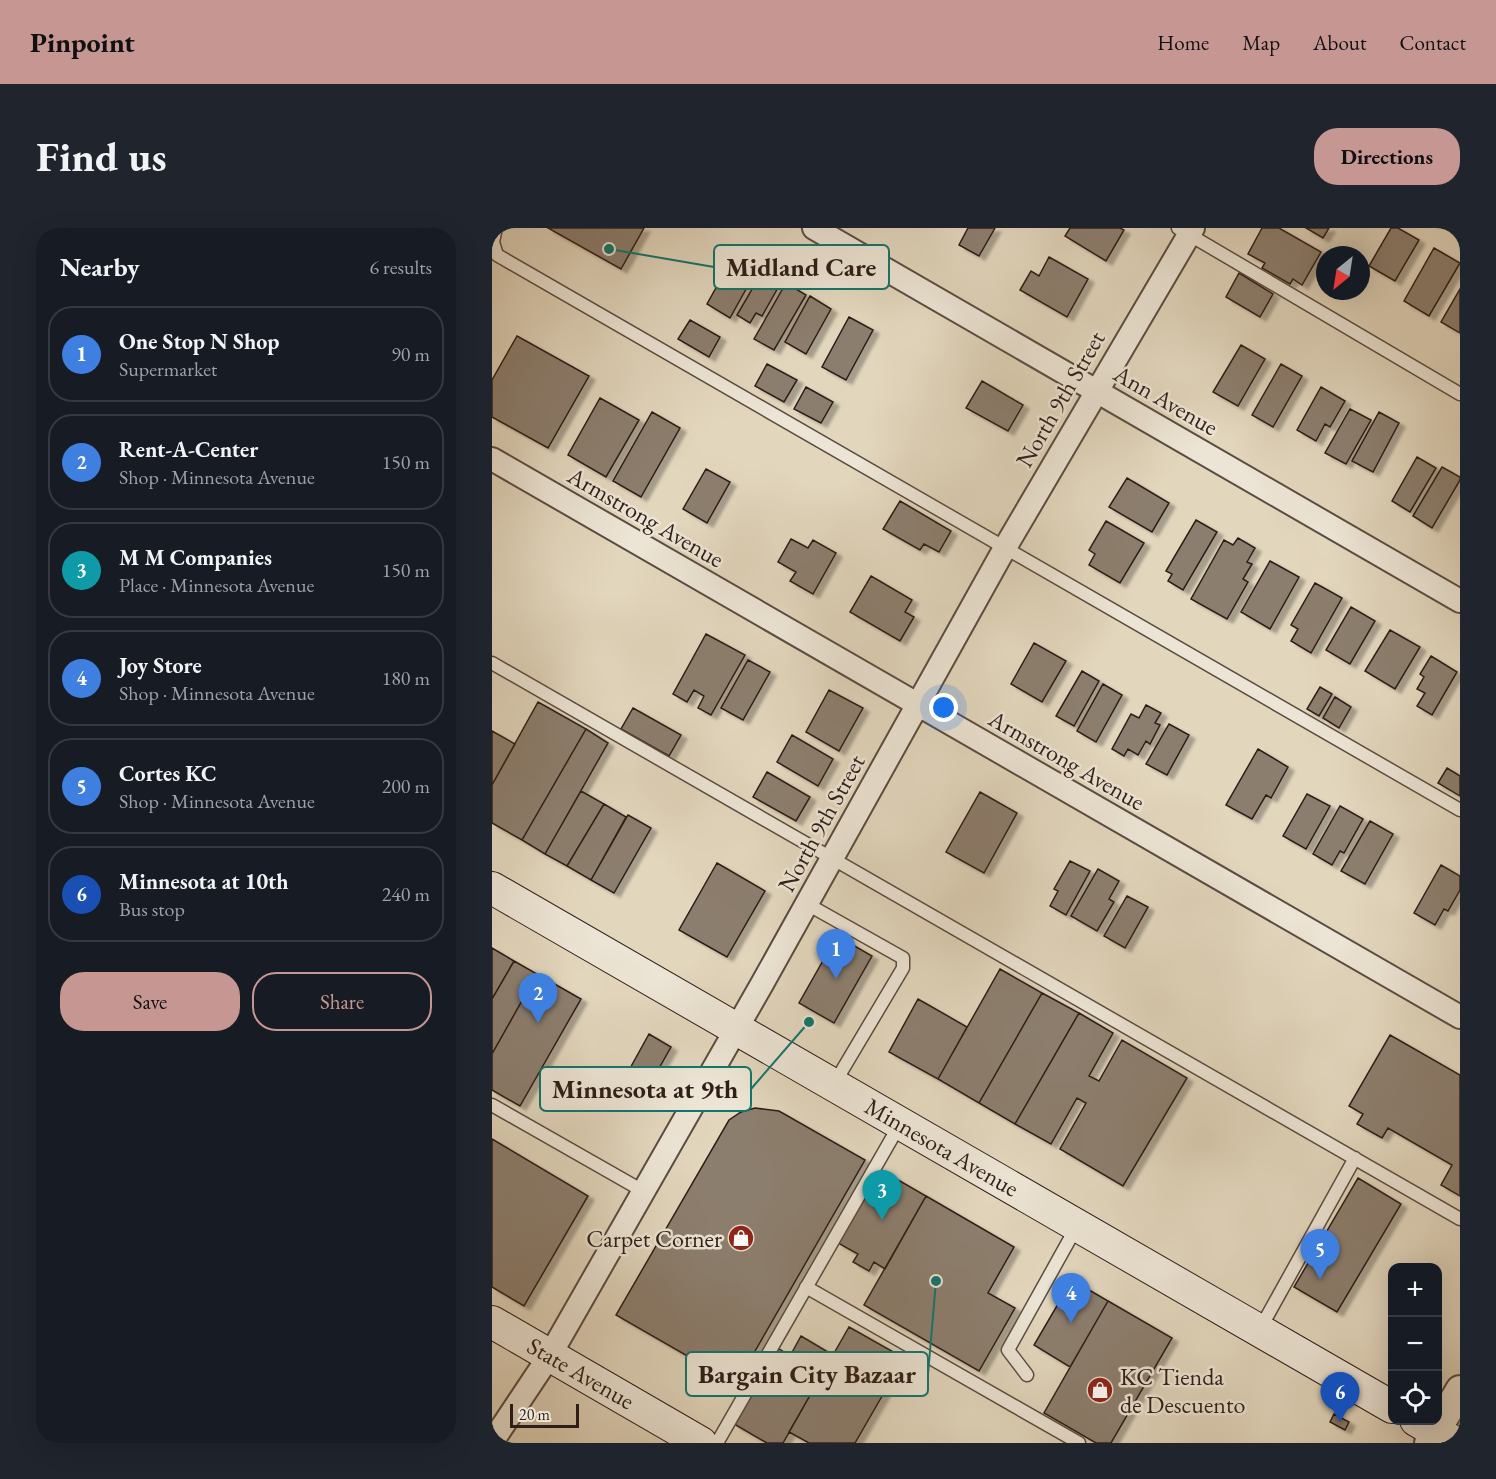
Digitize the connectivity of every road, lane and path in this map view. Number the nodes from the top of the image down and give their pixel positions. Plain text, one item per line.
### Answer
1 (496, 228) edge
2 (814, 228) edge
3 (1187, 230) edge
4 (1096, 391) junction
5 (1460, 394) edge
6 (492, 459) edge
7 (1006, 546) junction
8 (1460, 601) edge
9 (492, 663) edge
10 (919, 705) junction
11 (1460, 810) edge
12 (832, 857) junction
13 (492, 888) edge
14 (807, 904) junction
15 (1460, 1017) edge
16 (737, 1029) junction
17 (833, 1084) junction
18 (492, 1105) edge
19 (900, 1123) junction
20 (1355, 1158) junction
21 (642, 1191) junction
22 (1460, 1219) edge
23 (1077, 1225) junction
24 (806, 1287) junction
25 (492, 1322) edge
26 (1259, 1330) junction
27 (550, 1355) junction
28 (1027, 1375) dead end
29 (1460, 1390) edge
30 (1388, 1405) edge
31 (1434, 1435) edge
32 (492, 1442) edge
33 (701, 1443) edge
34 (717, 1443) edge
35 (1079, 1443) edge

1 - 7 lane
2 - 4 street, Ann Avenue
3 - 4 street, North 9th Street
3 - 5 lane
4 - 7 street, North 9th Street
4 - 8 street, Ann Avenue
6 - 10 street, Armstrong Avenue
7 - 10 street, North 9th Street
7 - 11 lane
9 - 12 lane
10 - 12 street, North 9th Street
10 - 15 street, Armstrong Avenue
12 - 14 street, North 9th Street
12 - 20 lane
13 - 16 main road, Minnesota Avenue
14 - 16 street, North 9th Street
14 - 17 lane
16 - 17 main road, Minnesota Avenue
16 - 21 street, North 9th Street
17 - 19 main road, Minnesota Avenue
18 - 21 lane
19 - 23 main road, Minnesota Avenue
19 - 24 lane
20 - 22 lane
20 - 26 lane
21 - 27 street, North 9th Street
23 - 26 main road, Minnesota Avenue
23 - 28 lane
24 - 34 lane
24 - 35 lane
25 - 27 main road, State Avenue
26 - 30 main road, Minnesota Avenue
27 - 32 street, North 9th Street
27 - 33 main road, State Avenue
29 - 31 street

